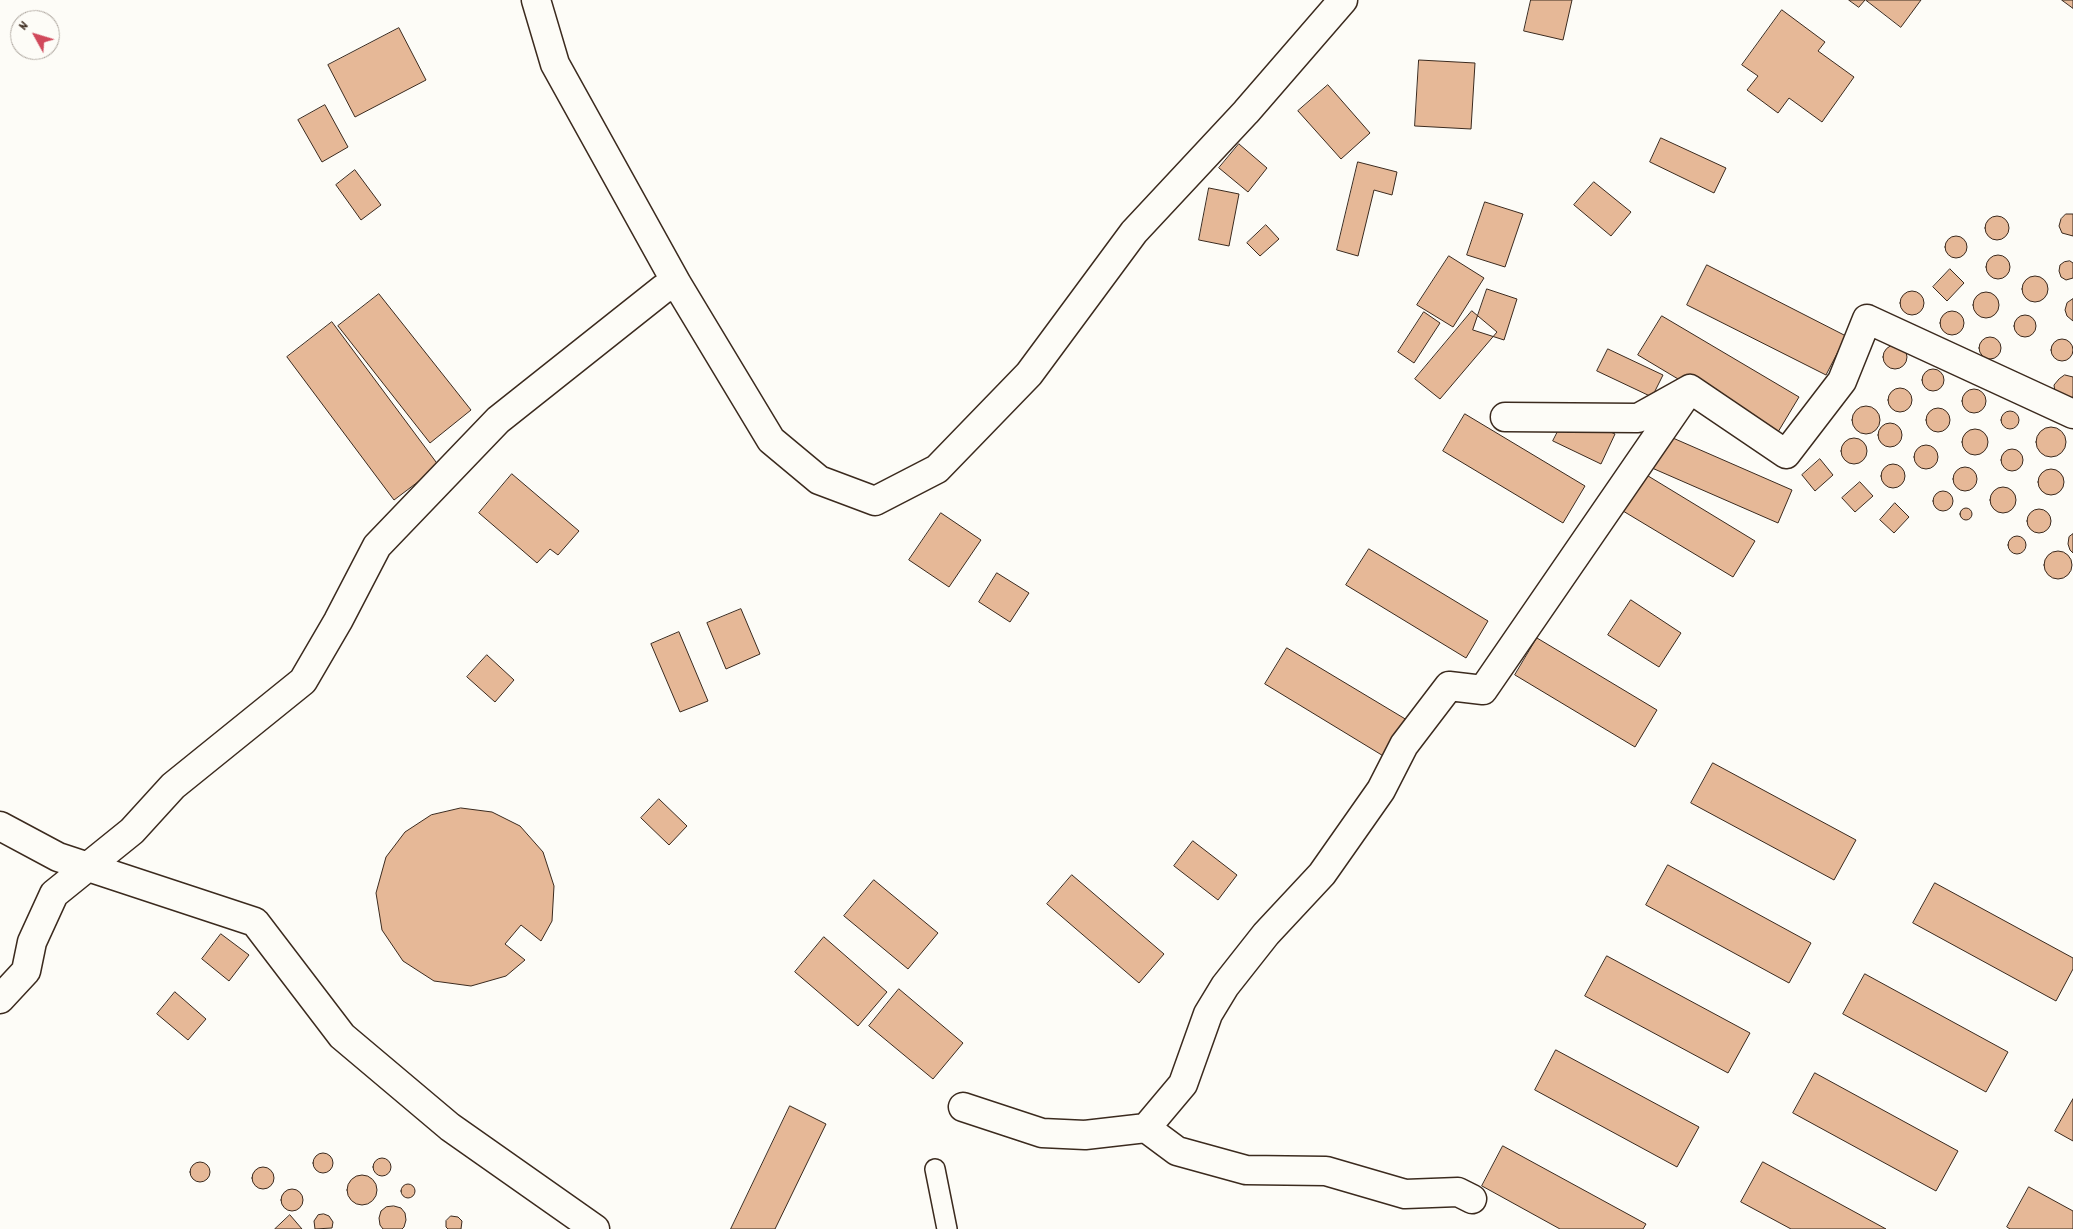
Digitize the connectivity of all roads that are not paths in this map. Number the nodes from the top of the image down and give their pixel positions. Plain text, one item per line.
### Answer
1 (536, 0) edge
2 (1343, 0) edge
3 (677, 284) junction
4 (1690, 389) junction
5 (2073, 414) edge
6 (1505, 417) dead end
7 (0, 826) edge
8 (86, 866) junction
9 (0, 999) edge
10 (963, 1107) dead end
11 (1146, 1128) junction
12 (935, 1169) dead end
13 (1472, 1199) dead end
14 (595, 1229) edge
15 (947, 1229) edge

1 - 3 street
2 - 3 street
3 - 8 street
4 - 5 street
4 - 6 street
4 - 11 street
7 - 8 street
8 - 9 street
8 - 14 street
10 - 11 street
11 - 13 street
12 - 15 lane

